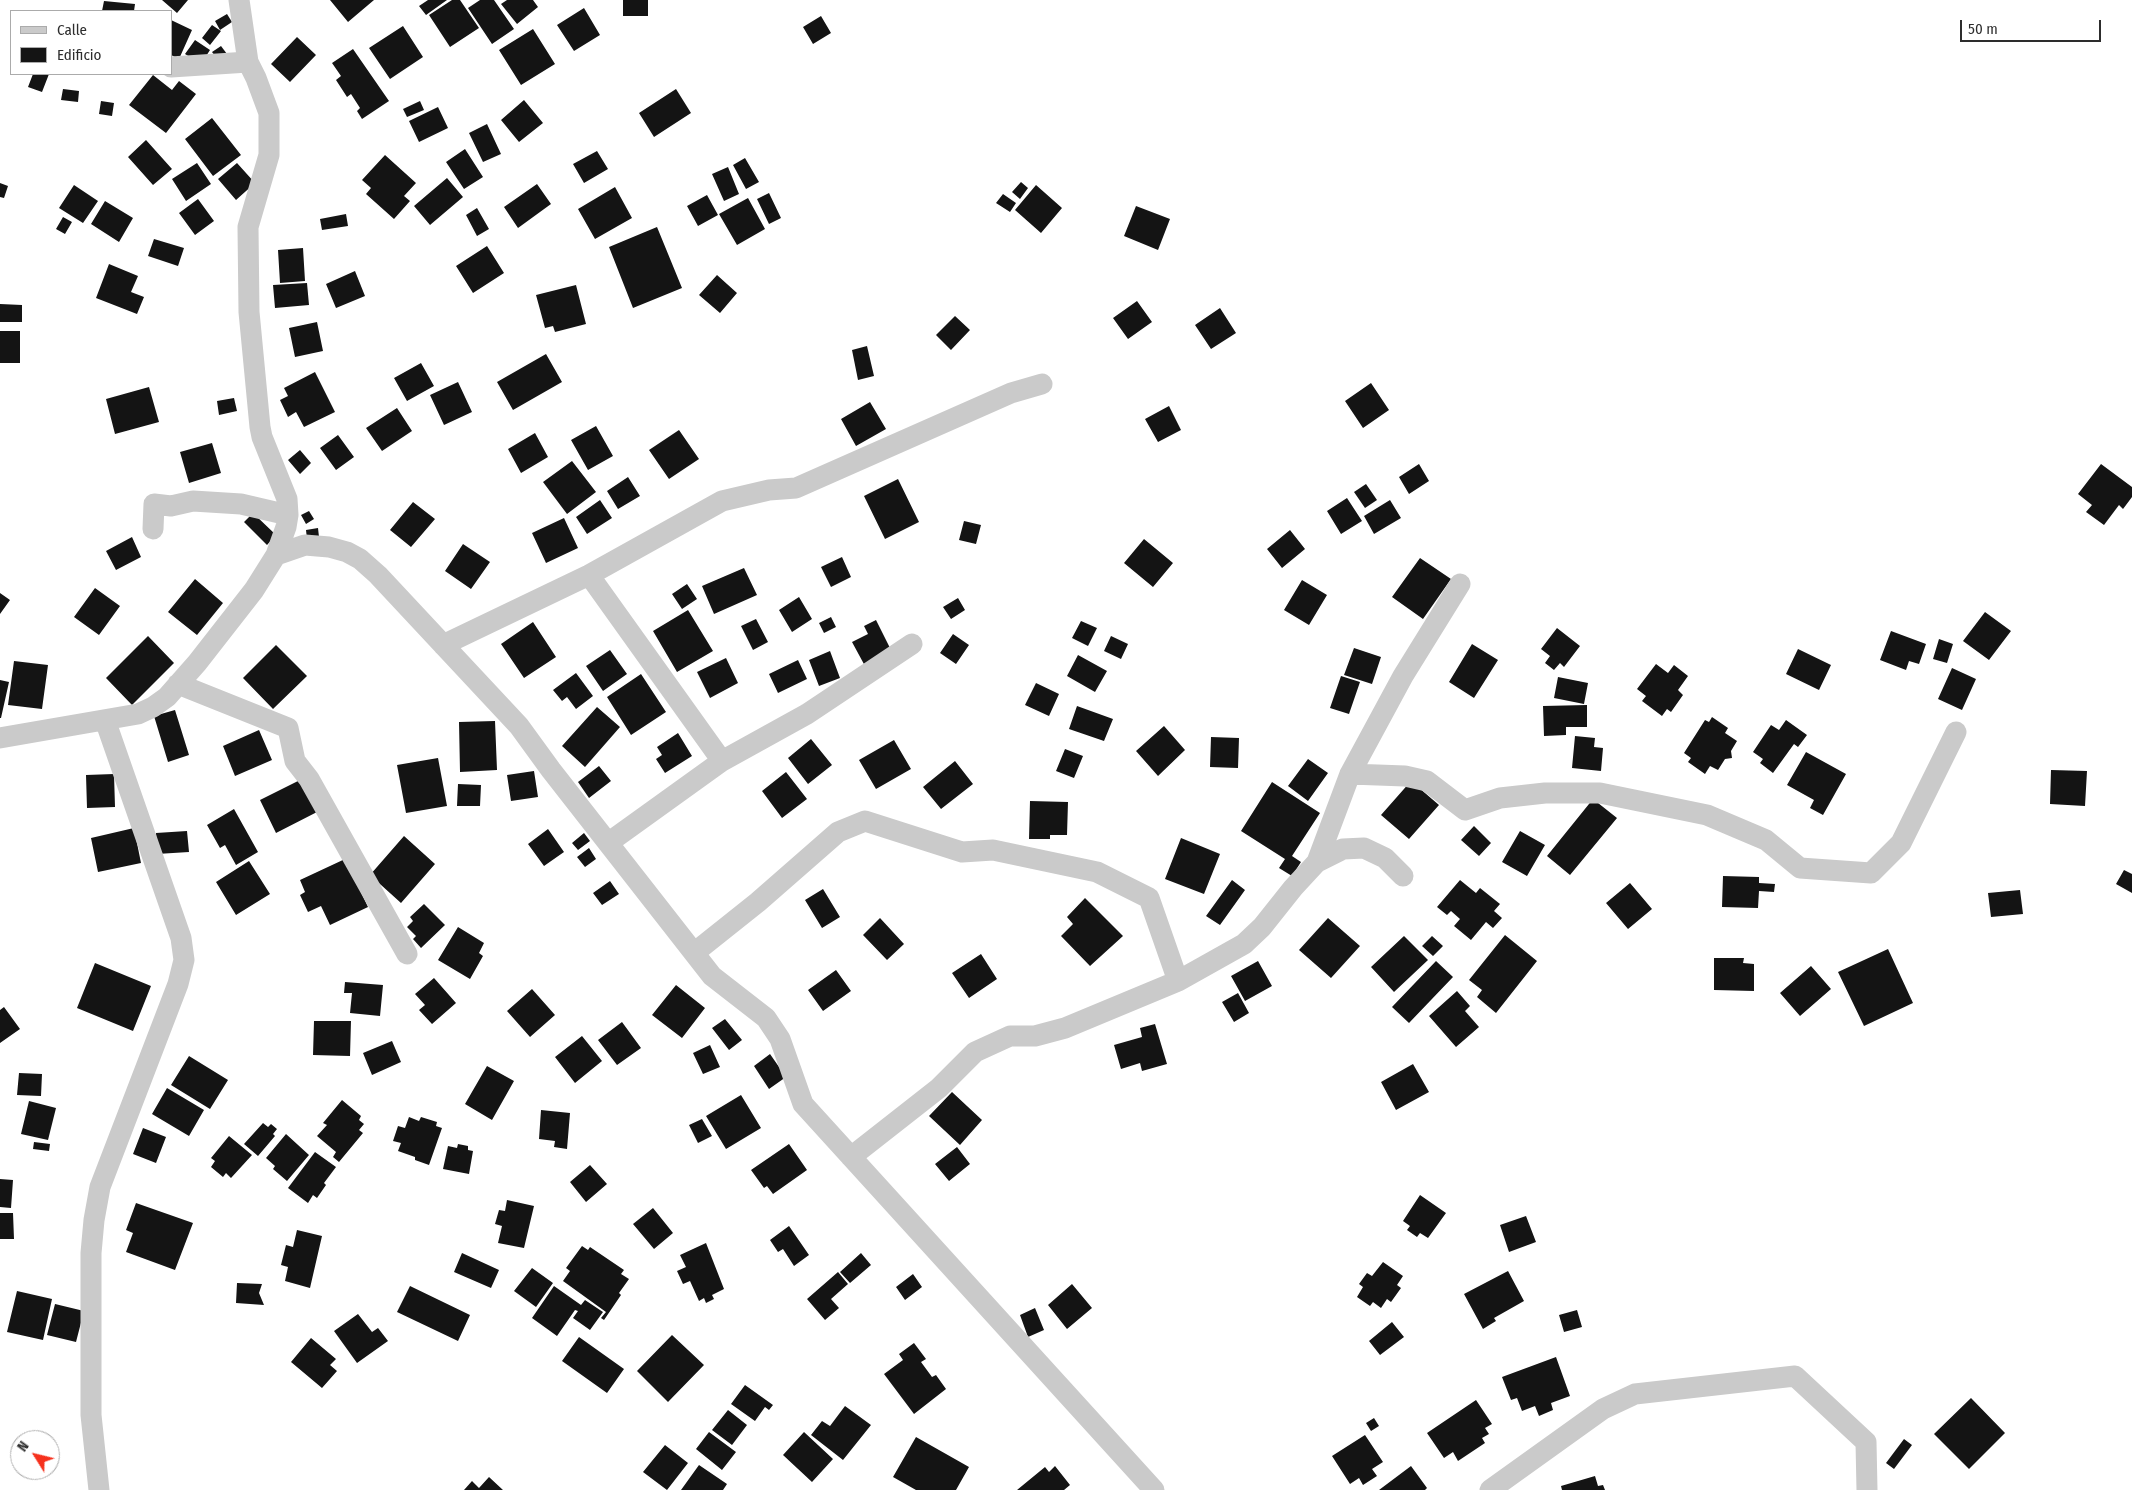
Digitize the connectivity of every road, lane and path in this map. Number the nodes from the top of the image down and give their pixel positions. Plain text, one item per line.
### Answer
1 (239, 0) edge
2 (248, 62) junction
3 (172, 67) edge
4 (1042, 384) dead end
5 (288, 515) junction
6 (153, 529) dead end
7 (276, 555) junction
8 (589, 575) junction
9 (1460, 584) dead end
10 (912, 644) dead end
11 (443, 645) junction
12 (178, 684) junction
13 (105, 720) junction
14 (1956, 732) dead end
15 (0, 738) edge
16 (722, 761) junction
17 (1350, 774) junction
18 (608, 843) junction
19 (1317, 862) junction
20 (1403, 876) dead end
21 (694, 953) junction
22 (407, 954) dead end
23 (1178, 981) junction
24 (851, 1157) junction
25 (99, 1490) edge
26 (1154, 1490) edge
27 (1490, 1490) edge
28 (1867, 1490) edge

1 - 2 street
2 - 3 street
2 - 5 street
4 - 8 street
5 - 6 street
5 - 7 street
7 - 11 street
7 - 12 street
8 - 11 street
8 - 16 street
9 - 17 street
10 - 16 street
11 - 18 street
12 - 13 street
12 - 22 street
13 - 15 street
13 - 25 street
14 - 17 street
16 - 18 street
17 - 19 street
18 - 21 street
19 - 20 street
19 - 23 street
21 - 23 street
21 - 24 street
23 - 24 street
24 - 26 street
27 - 28 street

